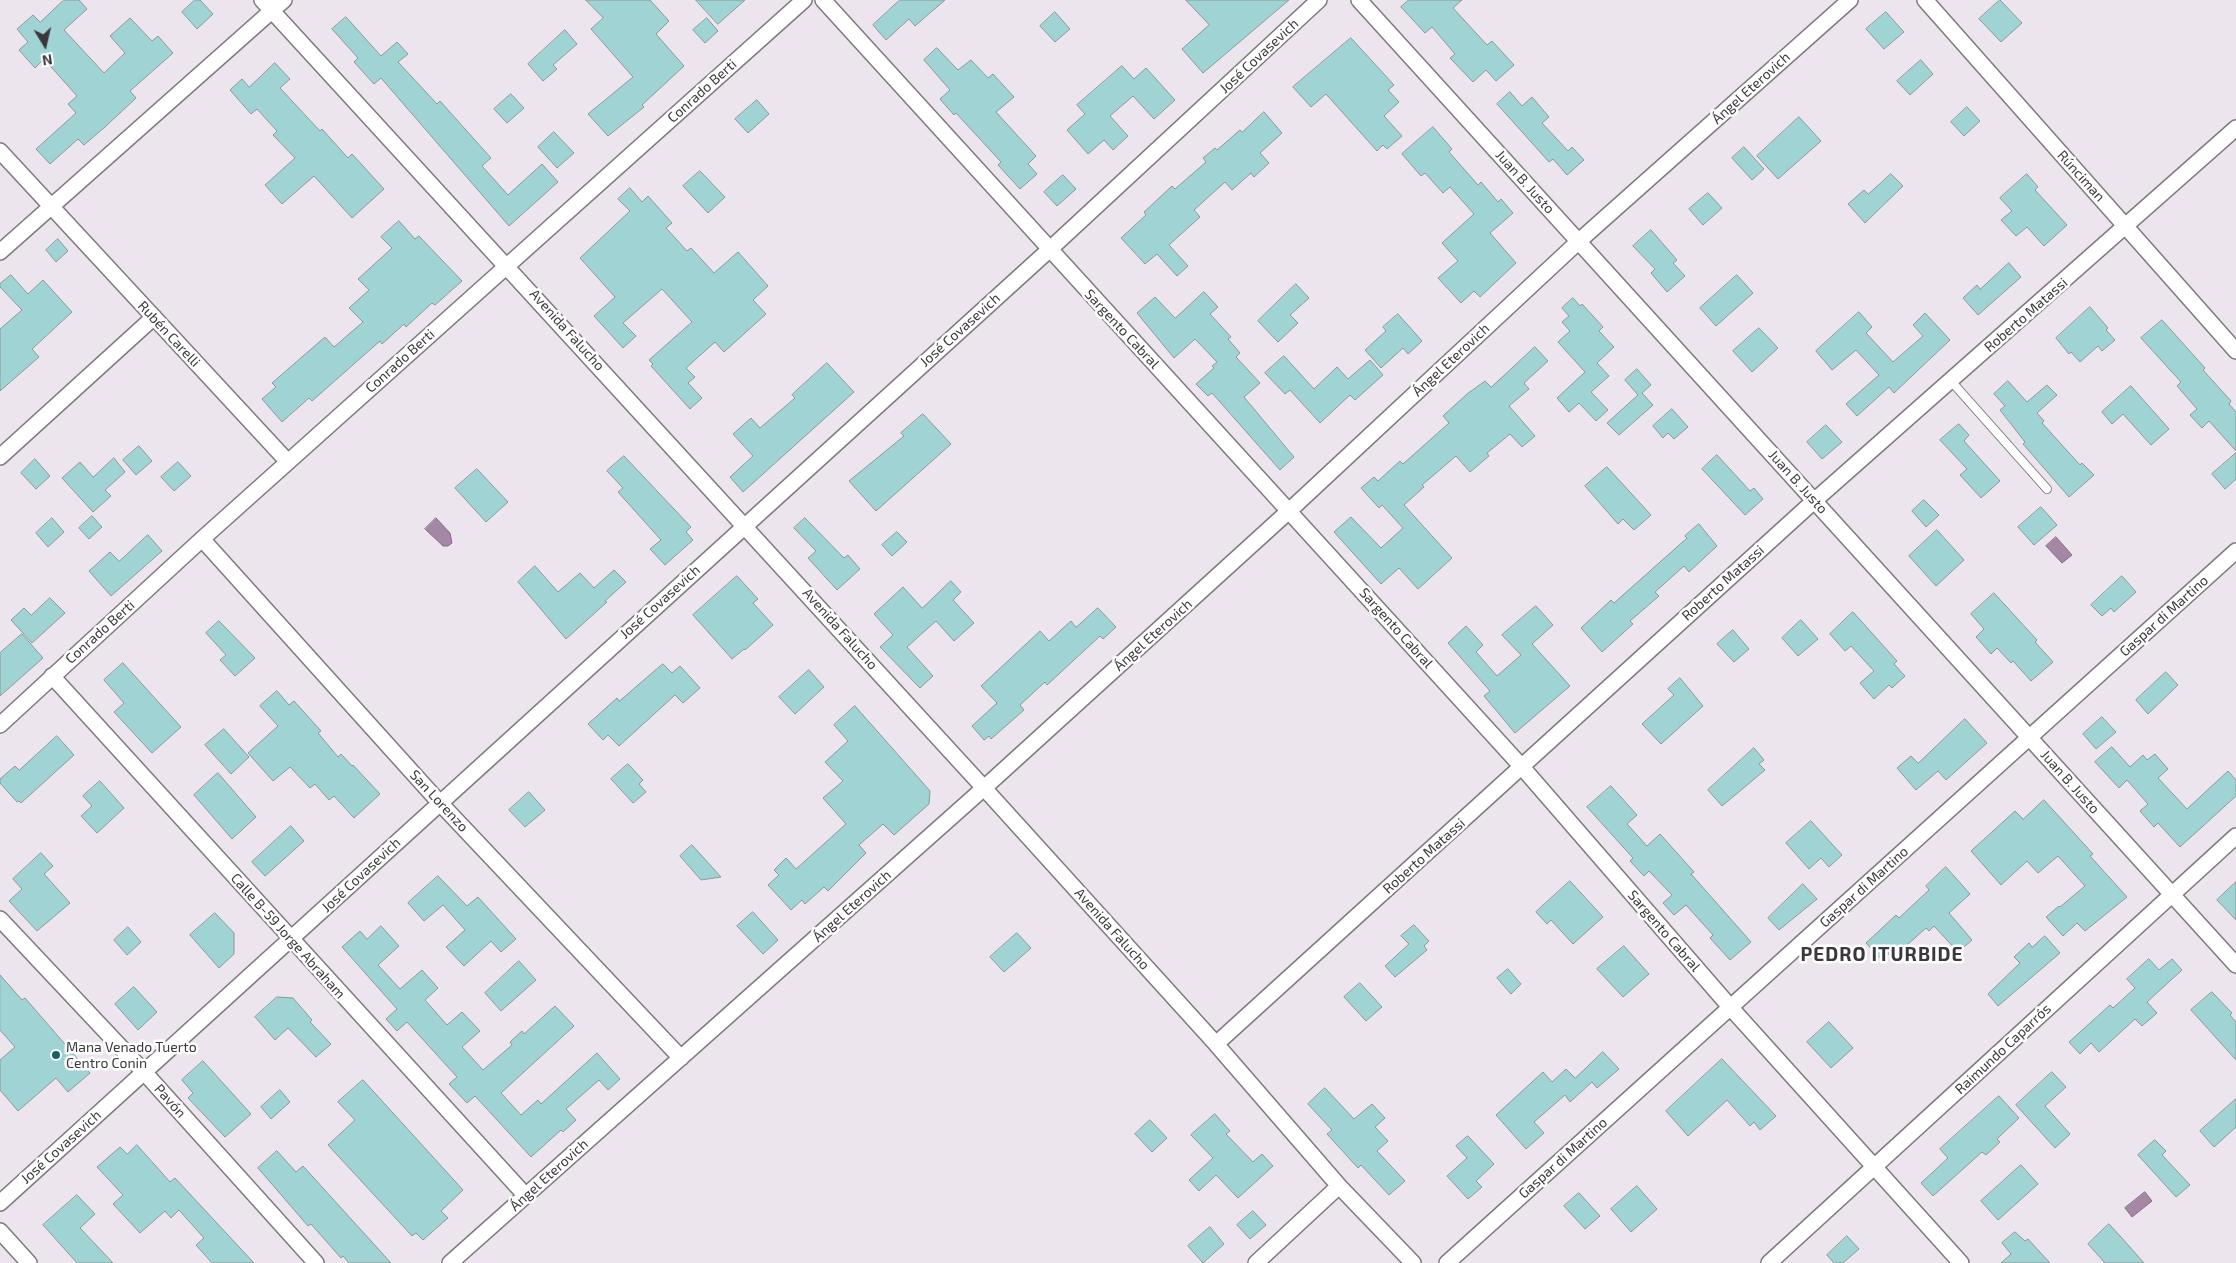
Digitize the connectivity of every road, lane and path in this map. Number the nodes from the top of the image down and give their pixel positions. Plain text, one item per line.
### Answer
1 (284, 0) edge
2 (804, 0) edge
3 (823, 0) edge
4 (1320, 0) edge
5 (1359, 0) edge
6 (1850, 0) edge
7 (1926, 0) edge
8 (267, 6) edge
9 (2236, 128) edge
10 (0, 151) edge
11 (52, 206) junction
12 (2126, 227) junction
13 (1579, 241) junction
14 (1049, 250) junction
15 (0, 252) edge
16 (507, 265) junction
17 (154, 317) junction
18 (2236, 351) edge
19 (1951, 381) junction
20 (0, 457) edge
21 (288, 462) junction
22 (2047, 489) dead end
23 (1814, 501) junction
24 (1290, 510) junction
25 (744, 525) junction
26 (202, 539) junction
27 (2236, 551) edge
28 (52, 676) junction
29 (0, 724) edge
30 (2029, 737) junction
31 (1522, 767) junction
32 (984, 788) junction
33 (439, 802) junction
34 (2236, 836) edge
35 (2171, 893) junction
36 (0, 919) edge
37 (291, 940) junction
38 (2236, 964) edge
39 (1730, 1008) junction
40 (1216, 1044) junction
41 (681, 1058) junction
42 (144, 1072) junction
43 (1874, 1168) junction
44 (1339, 1186) junction
45 (526, 1196) junction
46 (0, 1203) edge
47 (0, 1231) edge
48 (29, 1263) edge
49 (316, 1263) edge
50 (450, 1263) edge
51 (1256, 1263) edge
52 (1413, 1263) edge
53 (1447, 1263) edge
54 (1769, 1263) edge
55 (1961, 1263) edge

1 - 8 street
2 - 16 street, Conrado Berti
3 - 14 street, Sargento Cabral
4 - 14 street, José Covasevich
5 - 13 street, Juan B. Justo
6 - 13 street, Ángel Eterovich
7 - 12 street, Rúnciman
8 - 11 street
8 - 16 street, Avenida Falucho
9 - 12 street, Roberto Matassi
10 - 11 street, Rubén Carelli
11 - 15 street
11 - 17 street, Rubén Carelli
12 - 18 street, Rúnciman
12 - 19 street, Roberto Matassi
13 - 23 street, Juan B. Justo
13 - 24 street, Ángel Eterovich
14 - 24 street, Sargento Cabral
14 - 25 street, José Covasevich
16 - 21 street, Conrado Berti
16 - 25 street, Avenida Falucho
17 - 20 street
17 - 21 street, Rubén Carelli
19 - 22 lane
19 - 23 street, Roberto Matassi
21 - 26 street, Conrado Berti
23 - 30 street, Juan B. Justo
23 - 31 street, Roberto Matassi
24 - 31 street, Sargento Cabral
24 - 32 street, Ángel Eterovich
25 - 32 street, Avenida Falucho
25 - 33 street, José Covasevich
26 - 28 street, Conrado Berti
26 - 33 street, San Lorenzo
27 - 30 street, Gaspar di Martino
28 - 29 street, Conrado Berti
28 - 37 street, Calle B-59 Jorge Abraham
30 - 35 street, Juan B. Justo
30 - 39 street, Gaspar di Martino
31 - 39 street, Sargento Cabral
31 - 40 street, Roberto Matassi
32 - 40 street, Avenida Falucho
32 - 41 street, Ángel Eterovich
33 - 37 street, José Covasevich
33 - 41 street, San Lorenzo
34 - 35 street, Raimundo Caparrós
35 - 38 street, Juan B. Justo
35 - 43 street, Raimundo Caparrós
36 - 42 street, Pavón
37 - 42 street, José Covasevich
37 - 45 street, Calle B-59 Jorge Abraham
39 - 43 street, Sargento Cabral
39 - 53 street, Gaspar di Martino
40 - 44 street, Avenida Falucho
41 - 45 street, Ángel Eterovich
42 - 46 street, José Covasevich
42 - 49 street, Pavón
43 - 54 street, Raimundo Caparrós
43 - 55 street, Sargento Cabral
44 - 51 street
44 - 52 street, Avenida Falucho
45 - 50 street, Ángel Eterovich
47 - 48 street

